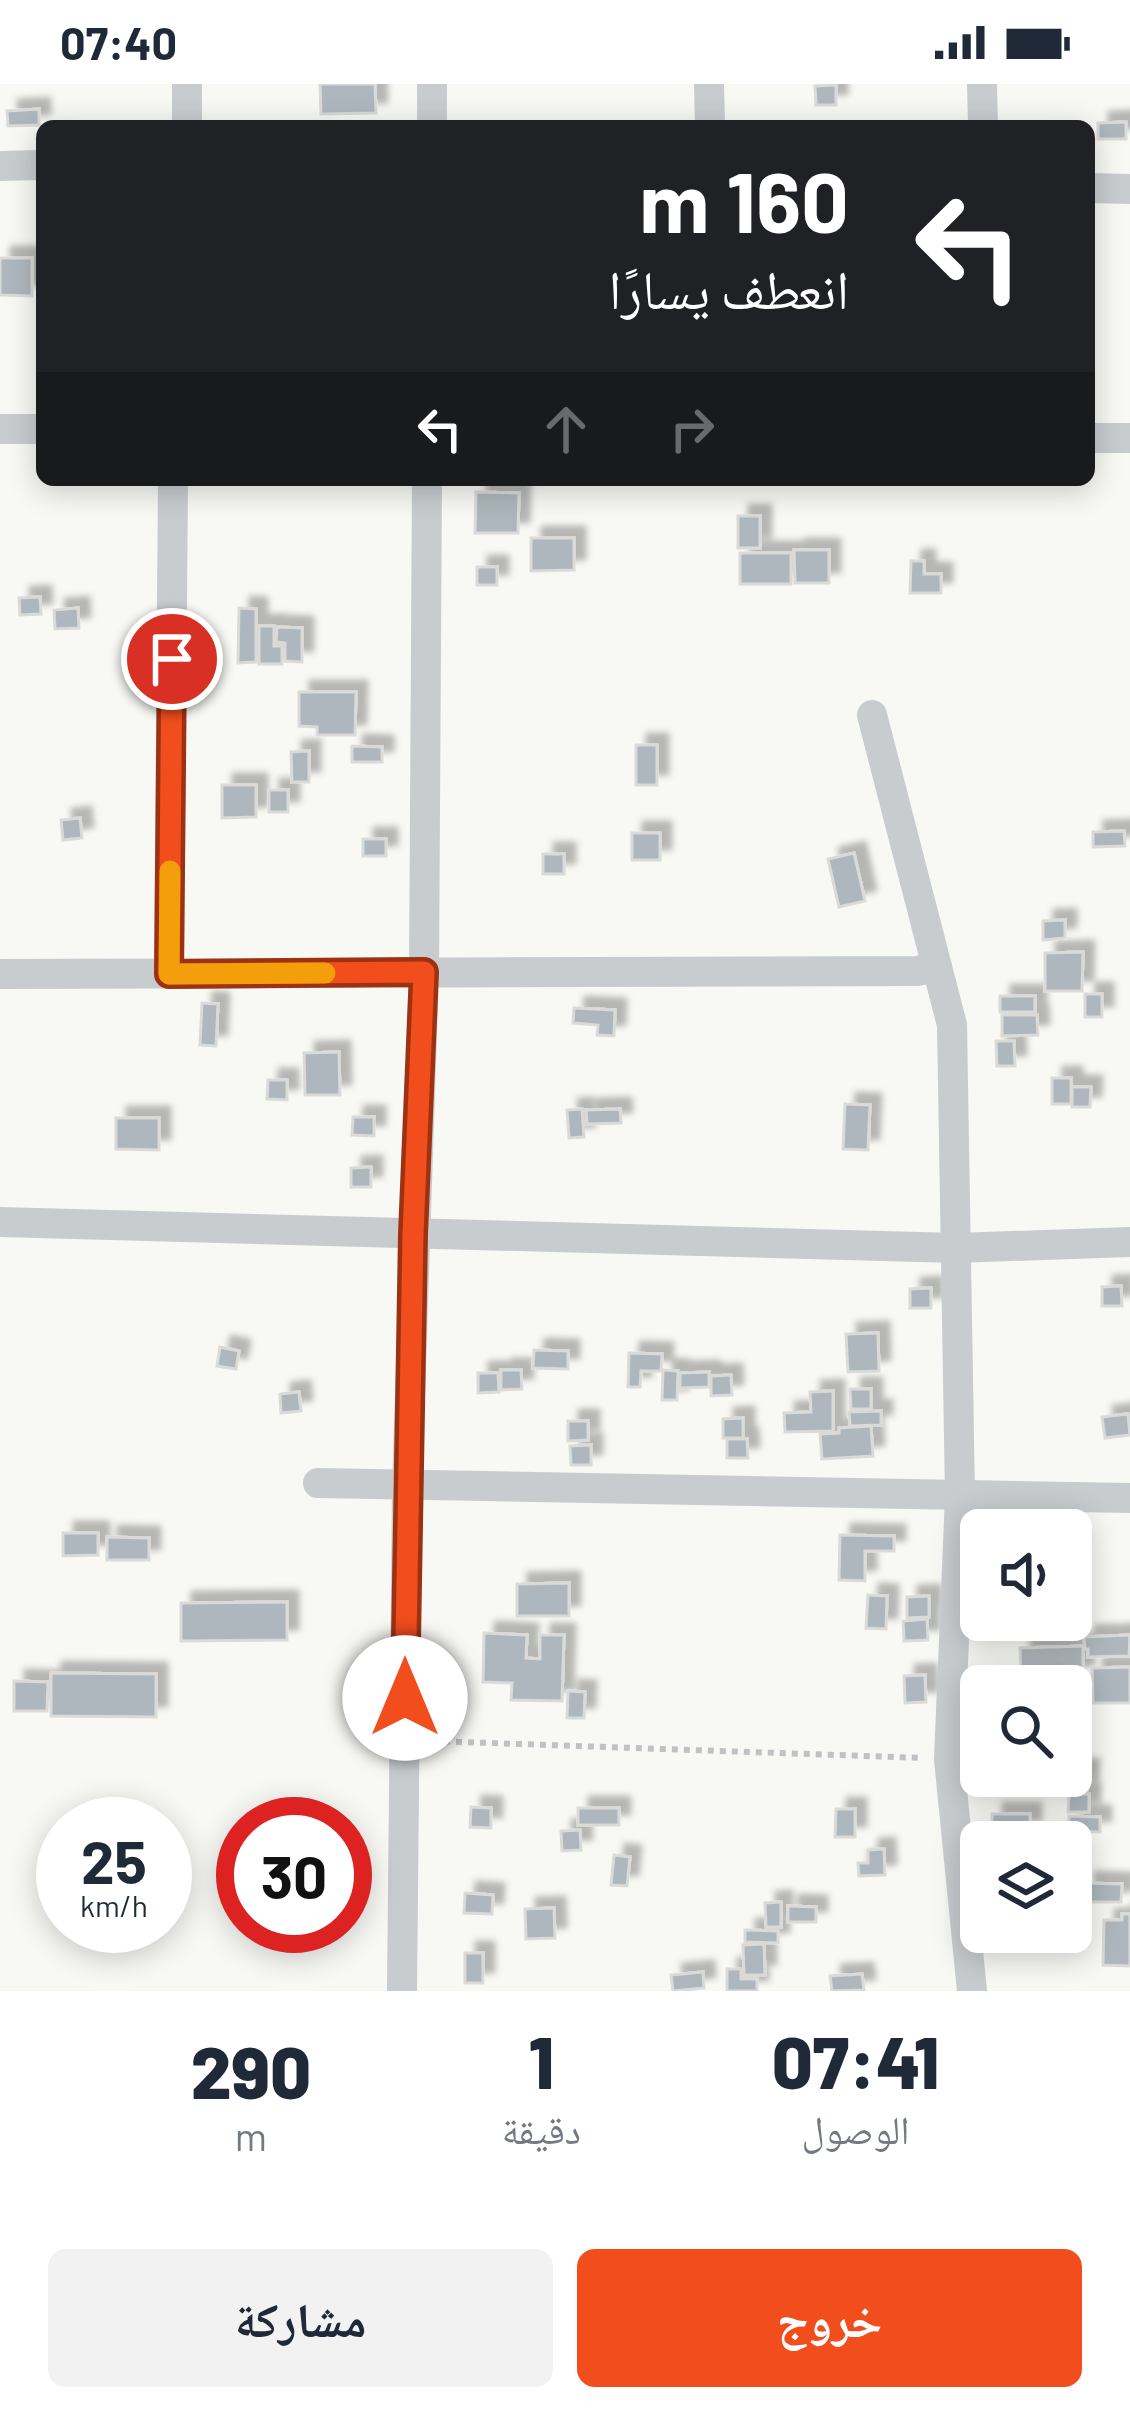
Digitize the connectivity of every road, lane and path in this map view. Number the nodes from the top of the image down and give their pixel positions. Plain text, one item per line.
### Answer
1 (187, 84) edge
2 (432, 84) edge
3 (709, 84) edge
4 (982, 84) edge
5 (187, 120) edge
6 (432, 120) edge
7 (710, 120) edge
8 (983, 120) edge
9 (36, 165) edge
10 (0, 166) edge
11 (1095, 188) edge
12 (1130, 189) edge
13 (0, 429) edge
14 (36, 429) edge
15 (1095, 438) edge
16 (1130, 438) edge
17 (173, 486) edge
18 (427, 486) edge
19 (872, 715) dead end
20 (937, 967) junction
21 (424, 972) junction
22 (0, 974) edge
23 (169, 974) junction
24 (0, 1222) edge
25 (413, 1234) junction
26 (1130, 1242) edge
27 (956, 1248) junction
28 (318, 1483) dead end
29 (407, 1485) junction
30 (960, 1496) junction
31 (1130, 1498) edge
32 (405, 1741) junction
33 (949, 1759) junction
34 (402, 1991) edge
35 (972, 1991) edge

1 - 5 street
2 - 6 street
3 - 7 street
4 - 8 street
9 - 10 street
11 - 12 street
13 - 14 street
15 - 16 street
17 - 23 street
18 - 21 street
19 - 20 street
20 - 21 street
20 - 27 street
21 - 23 street
21 - 25 street
22 - 23 street
24 - 25 street
25 - 27 street
25 - 29 street
26 - 27 street
27 - 30 street
28 - 29 street
29 - 30 street
29 - 32 street
30 - 31 street
30 - 33 street
32 - 33 path
32 - 34 street
33 - 35 street

